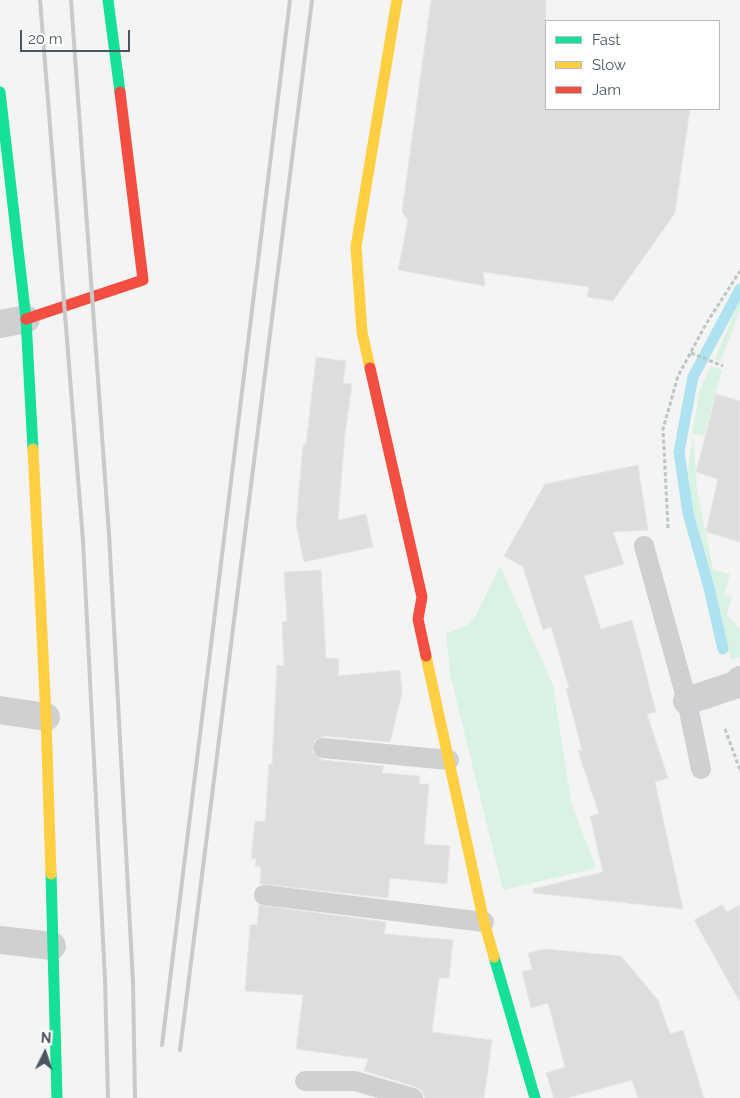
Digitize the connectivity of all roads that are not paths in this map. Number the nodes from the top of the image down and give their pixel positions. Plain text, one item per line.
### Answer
1 (108, 0) edge
2 (397, 0) edge
3 (0, 92) edge
4 (13, 321) edge
5 (644, 546) dead end
6 (740, 680) edge
7 (687, 701) junction
8 (0, 710) edge
9 (46, 717) junction
10 (323, 748) dead end
11 (449, 760) junction
12 (701, 769) dead end
13 (264, 895) dead end
14 (484, 922) junction
15 (0, 940) edge
16 (52, 946) junction
17 (305, 1081) dead end
18 (57, 1098) edge
19 (413, 1098) edge
20 (535, 1098) edge

1 - 4 street
2 - 11 street
3 - 4 street
4 - 9 street
5 - 7 lane
6 - 7 street
7 - 12 lane
8 - 9 street
9 - 16 street
10 - 11 lane
11 - 14 street
13 - 14 lane
14 - 20 street
15 - 16 street
16 - 18 street
17 - 19 lane

